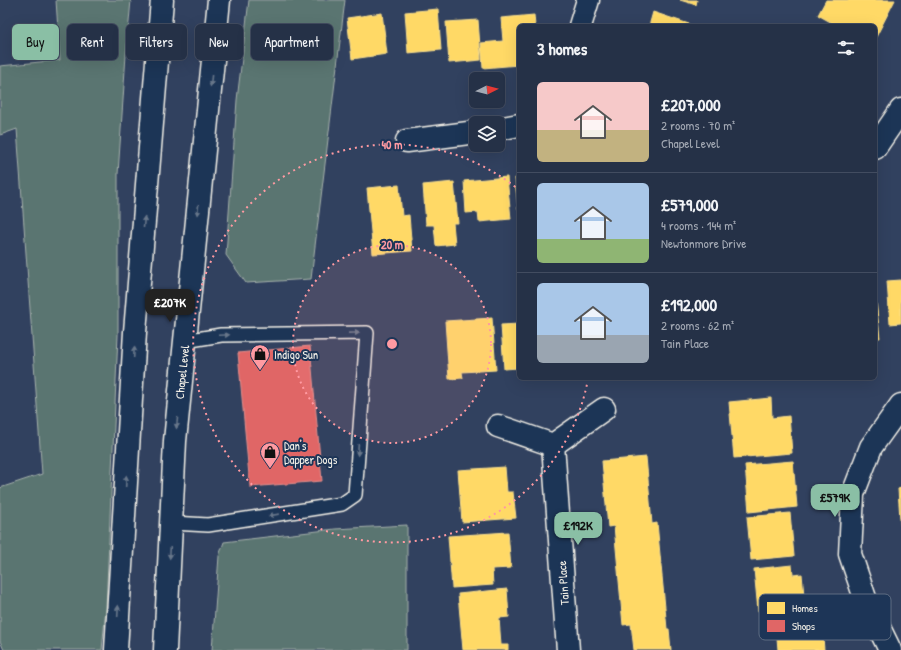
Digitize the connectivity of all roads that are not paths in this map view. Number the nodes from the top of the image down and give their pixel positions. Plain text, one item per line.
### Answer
1 (162, 0) edge
2 (219, 0) edge
3 (588, 0) edge
4 (581, 24) edge
5 (901, 110) edge
6 (517, 125) edge
7 (505, 128) edge
8 (469, 133) edge
9 (407, 141) dead end
10 (877, 145) edge
11 (185, 341) junction
12 (901, 405) edge
13 (604, 409) dead end
14 (498, 426) dead end
15 (554, 445) junction
16 (172, 524) junction
17 (864, 594) edge
18 (885, 640) edge
19 (116, 650) edge
20 (165, 650) edge
21 (568, 650) edge
22 (890, 650) edge

19 -> 1 main road
2 -> 11 main road, Chapel Level
3 - 4 main road
5 - 10 main road
6 - 7 main road
8 - 9 main road
11 -> 16 main road, Chapel Level
11 -> 16 lane
12 - 17 main road
13 - 15 main road
14 - 15 main road
15 - 21 main road, Tain Place
16 -> 20 main road, Chapel Level
18 - 22 main road

